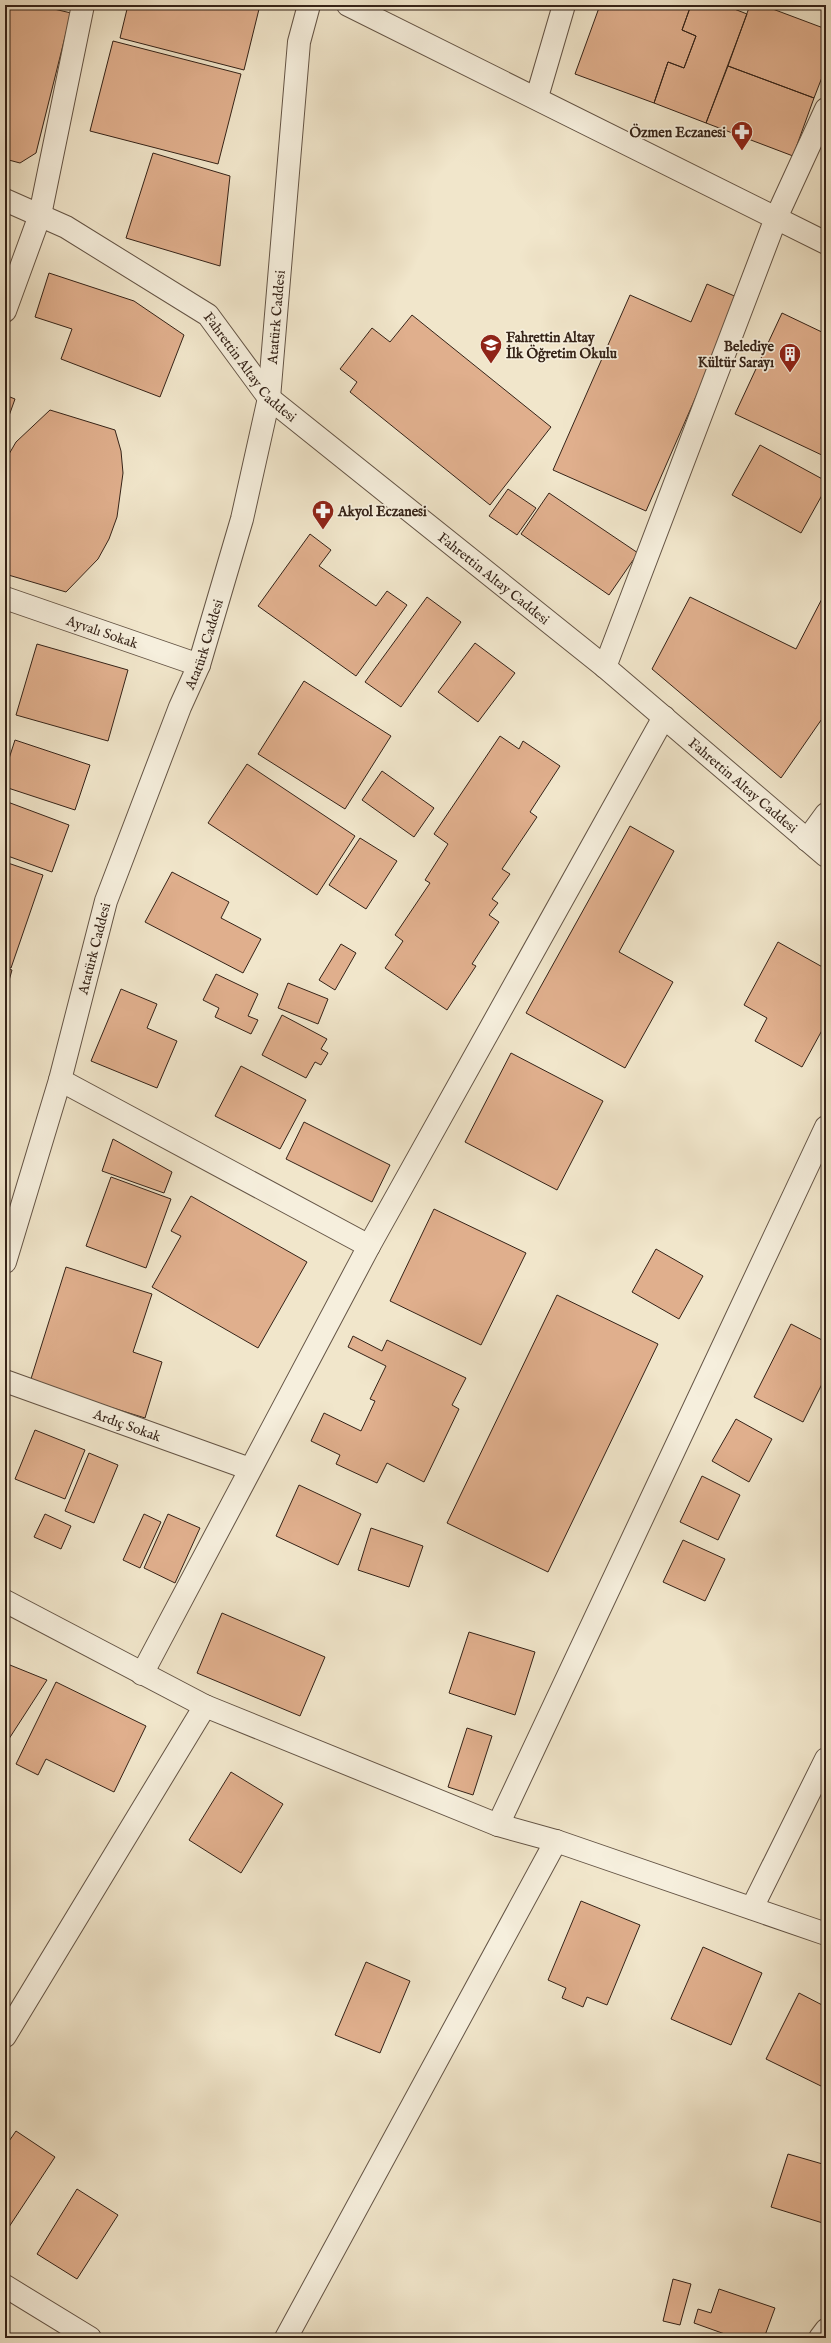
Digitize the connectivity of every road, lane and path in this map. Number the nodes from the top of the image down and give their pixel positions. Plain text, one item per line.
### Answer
1 (83, 5) edge
2 (309, 5) edge
3 (348, 5) edge
4 (564, 5) edge
5 (537, 97) junction
6 (826, 109) edge
7 (5, 200) edge
8 (40, 215) junction
9 (776, 218) junction
10 (826, 243) edge
11 (5, 311) edge
12 (269, 398) junction
13 (5, 598) edge
14 (199, 665) junction
15 (605, 667) junction
16 (664, 718) junction
17 (826, 814) edge
18 (807, 840) junction
19 (826, 856) edge
20 (60, 1080) junction
21 (826, 1127) edge
22 (369, 1246) junction
23 (5, 1262) edge
24 (5, 1381) edge
25 (250, 1469) junction
26 (5, 1601) edge
27 (142, 1674) junction
28 (206, 1706) junction
29 (826, 1759) edge
30 (498, 1825) junction
31 (556, 1841) junction
32 (752, 1908) junction
33 (826, 1934) edge
34 (5, 2036) edge
35 (5, 2286) edge
36 (826, 2330) edge
37 (90, 2338) edge
38 (286, 2338) edge
39 (820, 2338) edge

1 - 8 street
2 - 12 street, Atatürk Caddesi
3 - 5 street
4 - 5 street
5 - 9 street
6 - 9 street
7 - 8 street, Fahrettin Altay Caddesi
8 - 11 street
8 - 12 street, Fahrettin Altay Caddesi
9 - 10 street
9 - 15 street
12 - 14 street, Atatürk Caddesi
12 - 15 street, Fahrettin Altay Caddesi
13 - 14 street, Ayvalı Sokak
14 - 20 street, Atatürk Caddesi
15 - 16 street, Fahrettin Altay Caddesi
16 - 18 street, Fahrettin Altay Caddesi
16 - 22 street
17 - 18 street
18 - 19 street, Fahrettin Altay Caddesi
20 - 22 street
20 - 23 street, Atatürk Caddesi
21 - 30 street
22 - 25 street
24 - 25 street, Ardıç Sokak
25 - 27 street
26 - 27 street
27 - 28 street
28 - 30 street
28 - 34 street
29 - 32 street
30 - 31 street
31 - 32 street
31 - 38 street
32 - 33 street
35 - 37 street
36 - 39 street

